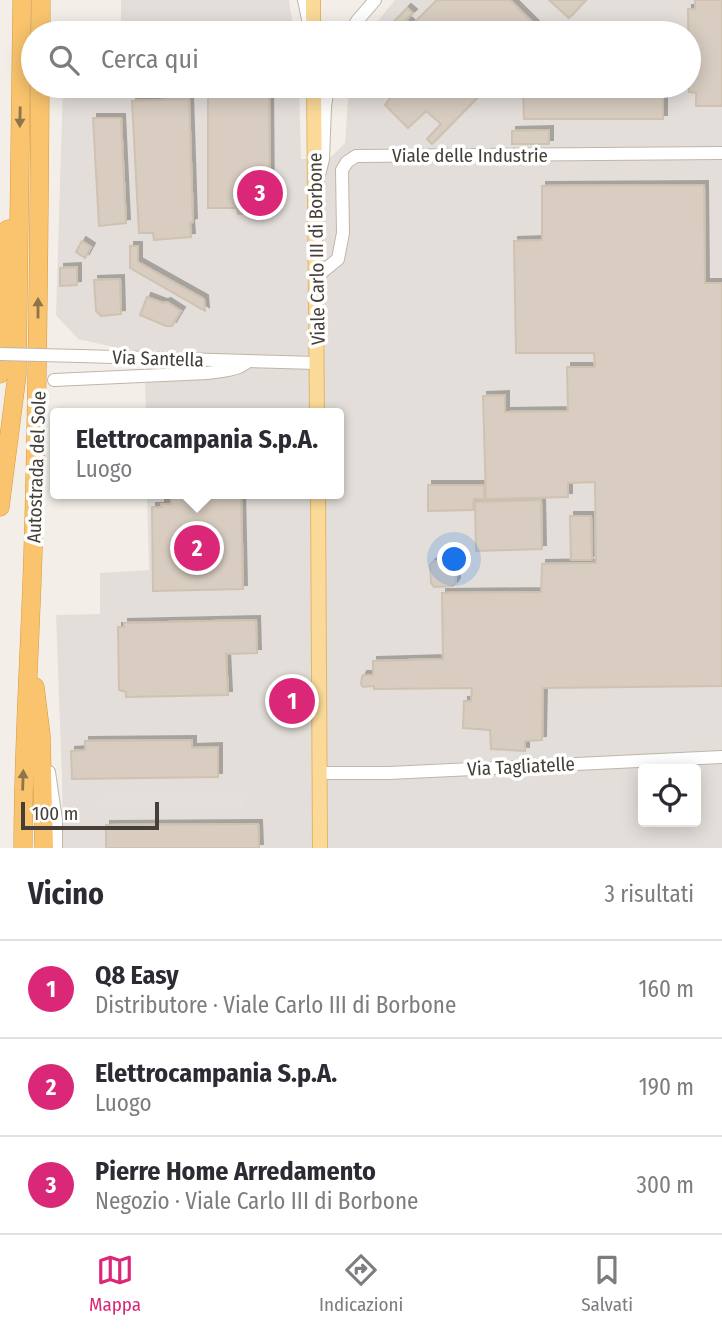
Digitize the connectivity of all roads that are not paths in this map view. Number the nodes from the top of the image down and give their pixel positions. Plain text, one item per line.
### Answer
1 (22, 0) edge
2 (41, 0) edge
3 (304, 0) edge
4 (313, 0) edge
5 (375, 0) edge
6 (22, 21) edge
7 (41, 21) edge
8 (309, 21) edge
9 (312, 21) edge
10 (357, 21) edge
11 (21, 74) edge
12 (40, 98) edge
13 (314, 98) edge
14 (326, 98) edge
15 (20, 149) junction
16 (722, 153) edge
17 (315, 190) junction
18 (316, 276) junction
19 (0, 354) edge
20 (248, 360) junction
21 (317, 363) junction
22 (0, 374) edge
23 (54, 380) dead end
24 (317, 408) edge
25 (318, 499) edge
26 (0, 507) edge
27 (30, 649) junction
28 (41, 735) junction
29 (722, 757) edge
30 (320, 773) junction
31 (23, 848) edge
32 (44, 848) edge
33 (56, 848) edge
34 (320, 848) edge

1 -> 6 highway, Autostrada del Sole
2 - 7 highway
3 - 8 street
4 - 9 main road
5 - 10 street
11 -> 15 highway, Autostrada del Sole
27 -> 12 highway, Autostrada del Sole
13 - 17 main road, Viale Carlo III di Borbone
14 - 17 street
15 - 22 highway
15 - 26 highway, Autostrada del Sole
16 - 18 street, Viale delle Industrie
17 - 18 main road, Viale Carlo III di Borbone
18 - 21 main road, Viale Carlo III di Borbone
19 - 20 street, Via Santella, bridge
20 - 21 street, Via Santella
20 - 23 street
21 - 24 main road, Viale Carlo III di Borbone
25 - 30 main road
27 - 28 highway
31 -> 27 highway, Autostrada del Sole
28 - 32 highway
28 - 33 street
29 - 30 street, Via Tagliatelle
30 - 34 main road

